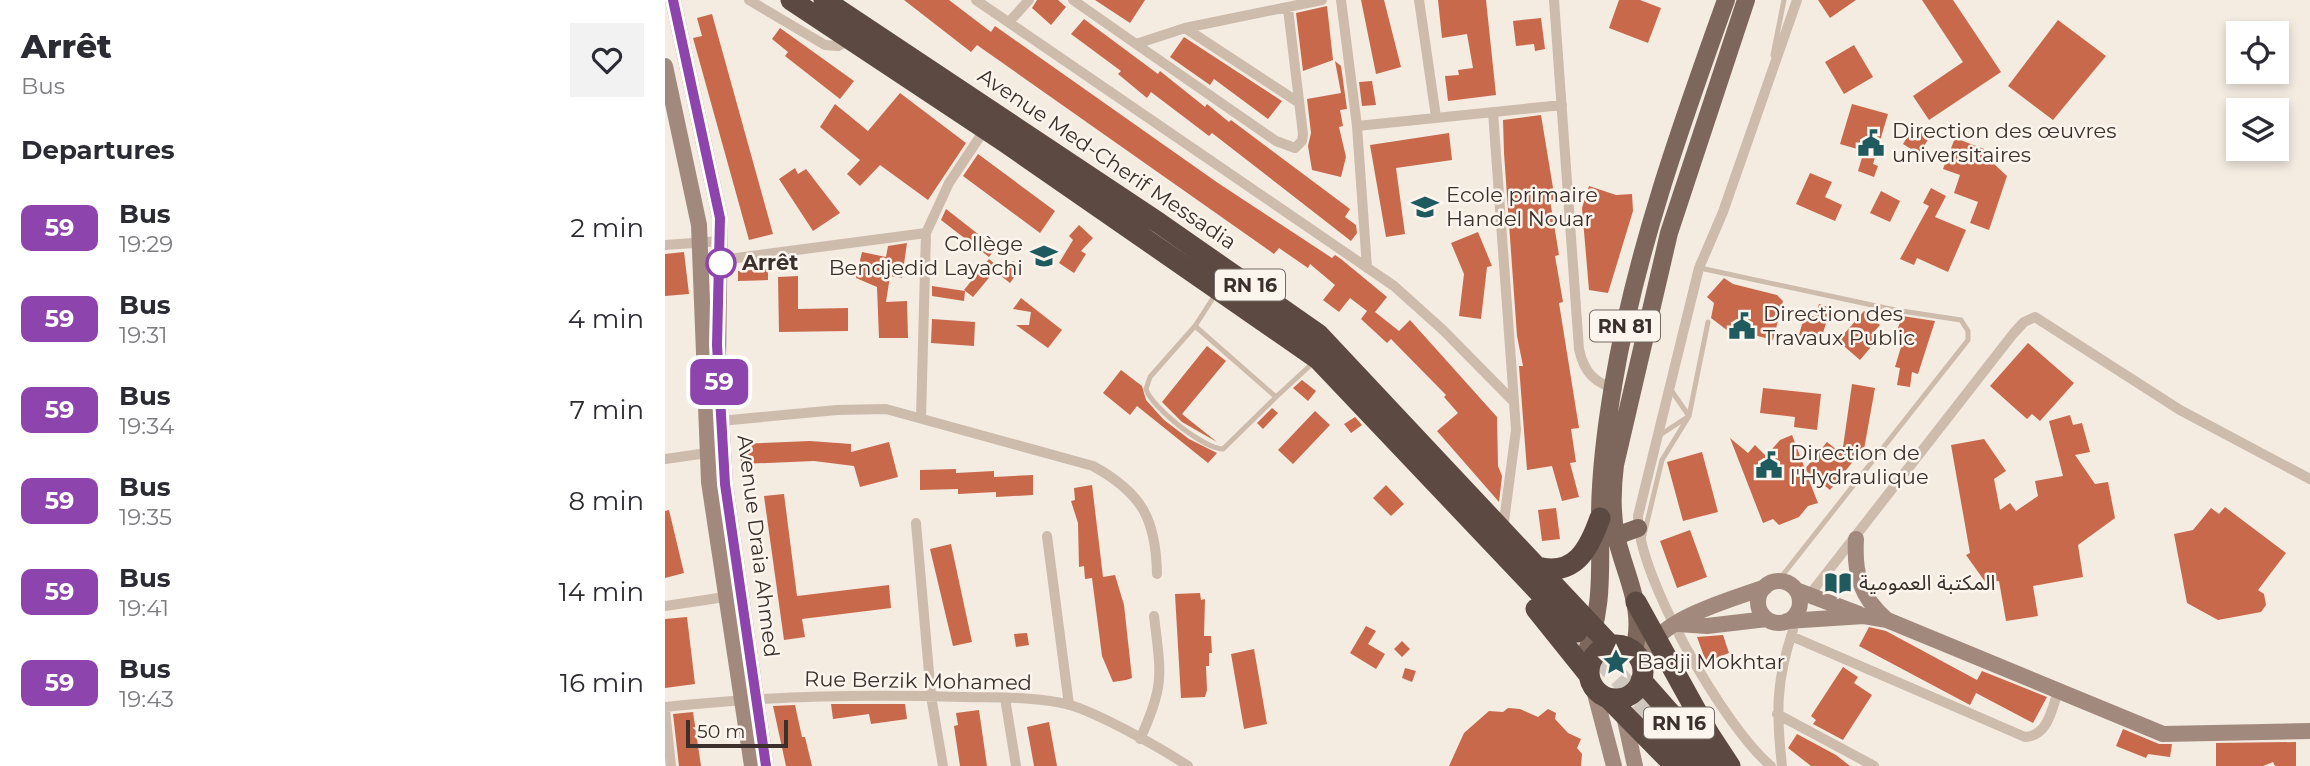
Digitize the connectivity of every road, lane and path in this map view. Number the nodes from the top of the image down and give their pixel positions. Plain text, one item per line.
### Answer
1 (673, 0) edge
2 (750, 0) edge
3 (791, 0) edge
4 (824, 0) edge
5 (976, 0) edge
6 (1028, 0) edge
7 (1073, 0) edge
8 (1322, 0) edge
9 (1341, 0) edge
10 (1419, 0) edge
11 (1554, 0) edge
12 (1727, 0) edge
13 (1746, 0) edge
14 (1784, 0) edge
15 (1797, 0) edge
16 (1288, 9) junction
17 (1009, 22) junction
18 (1185, 28) junction
19 (849, 40) junction
20 (1136, 44) junction
21 (665, 66) edge
22 (1767, 88) junction
23 (1297, 102) junction
24 (1562, 105) junction
25 (1493, 112) junction
26 (1436, 117) junction
27 (1357, 126) junction
28 (985, 129) junction
29 (926, 233) junction
30 (721, 241) junction
31 (701, 242) junction
32 (665, 245) edge
33 (721, 260) junction
34 (1367, 268) junction
35 (1699, 268) junction
36 (1219, 289) junction
37 (1708, 322) dead end
38 (1195, 326) junction
39 (1318, 359) junction
40 (1669, 387) junction
41 (1612, 388) junction
42 (1630, 392) junction
43 (1276, 397) junction
44 (1512, 400) junction
45 (1689, 416) junction
46 (921, 418) junction
47 (720, 421) junction
48 (1658, 436) junction
49 (1400, 446) junction
50 (706, 453) junction
51 (665, 459) edge
52 (2310, 479) edge
53 (1600, 518) junction
54 (916, 523) dead end
55 (1503, 529) junction
56 (1639, 534) junction
57 (1047, 536) dead end
58 (1616, 536) junction
59 (1856, 539) junction
60 (1537, 567) junction
61 (1157, 574) dead end
62 (1771, 584) junction
63 (1803, 592) junction
64 (725, 597) junction
65 (1636, 602) junction
66 (665, 606) edge
67 (1864, 616) junction
68 (1154, 617) dead end
69 (1767, 619) junction
70 (1887, 620) junction
71 (1676, 625) junction
72 (1792, 626) junction
73 (1586, 630) junction
74 (1654, 637) junction
75 (1611, 646) junction
76 (1639, 666) junction
77 (1603, 689) junction
78 (2058, 691) junction
79 (931, 696) junction
80 (750, 698) junction
81 (1005, 698) junction
82 (1069, 705) junction
83 (665, 708) edge
84 (1777, 714) junction
85 (1654, 716) tunnel mouth
86 (2310, 731) edge
87 (1140, 739) junction
88 (671, 766) edge
89 (751, 766) edge
90 (766, 766) edge
91 (943, 766) edge
92 (1016, 766) edge
93 (1188, 766) edge
94 (1614, 766) edge
95 (1635, 766) edge
96 (1675, 766) edge
97 (1696, 766) edge
98 (1717, 766) edge
99 (1730, 766) edge
100 (1771, 766) edge
101 (1782, 766) edge
102 (1874, 766) edge

1 - 30 street, Avenue Draia Ahmed
2 - 19 street
3 - 19 highway, Avenue Med-Cherif Messadia / RN 16
4 - 55 highway, Avenue Med-Cherif Messadia / RN 16
5 - 17 street
6 - 17 street
7 - 20 street
8 - 16 street
9 - 27 street
10 - 26 street
11 - 24 street
12 - 41 main road, RN 81
13 - 42 main road, RN 81
14 - 22 lane
15 - 22 street
16 - 18 street
16 - 23 street
17 - 34 street
18 - 20 street
18 - 23 street
19 - 28 highway, Avenue Med-Cherif Messadia / RN 16
20 - 23 street
21 - 31 street, Avenue Draia Ahmed
22 - 35 street
24 - 25 street
24 - 41 street
25 - 26 street
25 - 44 street
26 - 27 street
27 - 34 street
28 - 29 street
28 - 36 highway, Avenue Med-Cherif Messadia / RN 16
29 - 33 street
29 - 46 street
30 - 31 street
30 - 33 street, Avenue Draia Ahmed
31 - 32 street
31 - 50 street, Avenue Draia Ahmed
33 - 47 street, Avenue Draia Ahmed
34 - 44 street
35 - 40 street
35 - 62 lane
36 - 38 lane
36 - 39 highway, Avenue Med-Cherif Messadia / RN 16
37 - 45 lane
38 - 43 lane
38 - 43 lane
39 - 43 lane
39 - 49 highway, Avenue Med-Cherif Messadia / RN 16
40 - 45 lane
40 - 48 street
41 - 42 street
41 - 53 main road, RN 81
42 - 58 main road, RN 81
44 - 55 street
45 - 48 lane
45 - 56 lane
46 - 47 street
46 - 61 street
47 - 80 street, Avenue Draia Ahmed
48 - 56 street
49 - 73 highway, RN 16
49 - 77 highway
50 - 51 street
50 - 64 street, Avenue Draia Ahmed
52 - 59 street
53 - 60 highway
53 - 73 main road, RN 81
54 - 79 street
55 - 60 highway, Avenue Med-Cherif Messadia / RN 16
56 - 58 main road
56 - 71 street
57 - 82 street
58 - 65 main road, RN 81
59 - 63 street
59 - 70 street
60 - 73 highway, Avenue Med-Cherif Messadia / RN 16
62 - 63 street
62 - 69 street
62 - 71 street
63 - 67 street
63 - 72 street
64 - 66 street
64 - 80 street, Avenue Draia Ahmed
65 - 74 highway
65 - 76 main road, RN 81
67 - 70 street
67 - 72 street
68 - 87 street
69 - 71 street
69 - 72 street
70 - 78 street
71 - 74 street
71 - 100 street
72 - 78 street
72 - 84 street
73 - 75 highway, Avenue Med-Cherif Messadia / RN 16
73 - 77 main road, RN 81
74 - 76 street
74 - 99 highway
75 - 76 highway
75 - 77 highway
76 - 77 highway
76 - 98 highway, RN 16
77 - 94 street
77 - 95 street
77 - 96 highway
78 - 86 street
79 - 80 street, Rue Berzik Mohamed
79 - 81 street, Rue Berzik Mohamed
79 - 91 street
80 - 83 street, Rue Berzik Mohamed
80 - 89 street, Avenue Draia Ahmed
80 - 90 street, Avenue Draia Ahmed
81 - 82 street, Rue Berzik Mohamed
81 - 92 street
82 - 87 street, Rue Berzik Mohamed
83 - 88 street
84 - 101 street
84 - 102 street
85 - 97 highway, RN 16
87 - 93 street, Rue Berzik Mohamed

